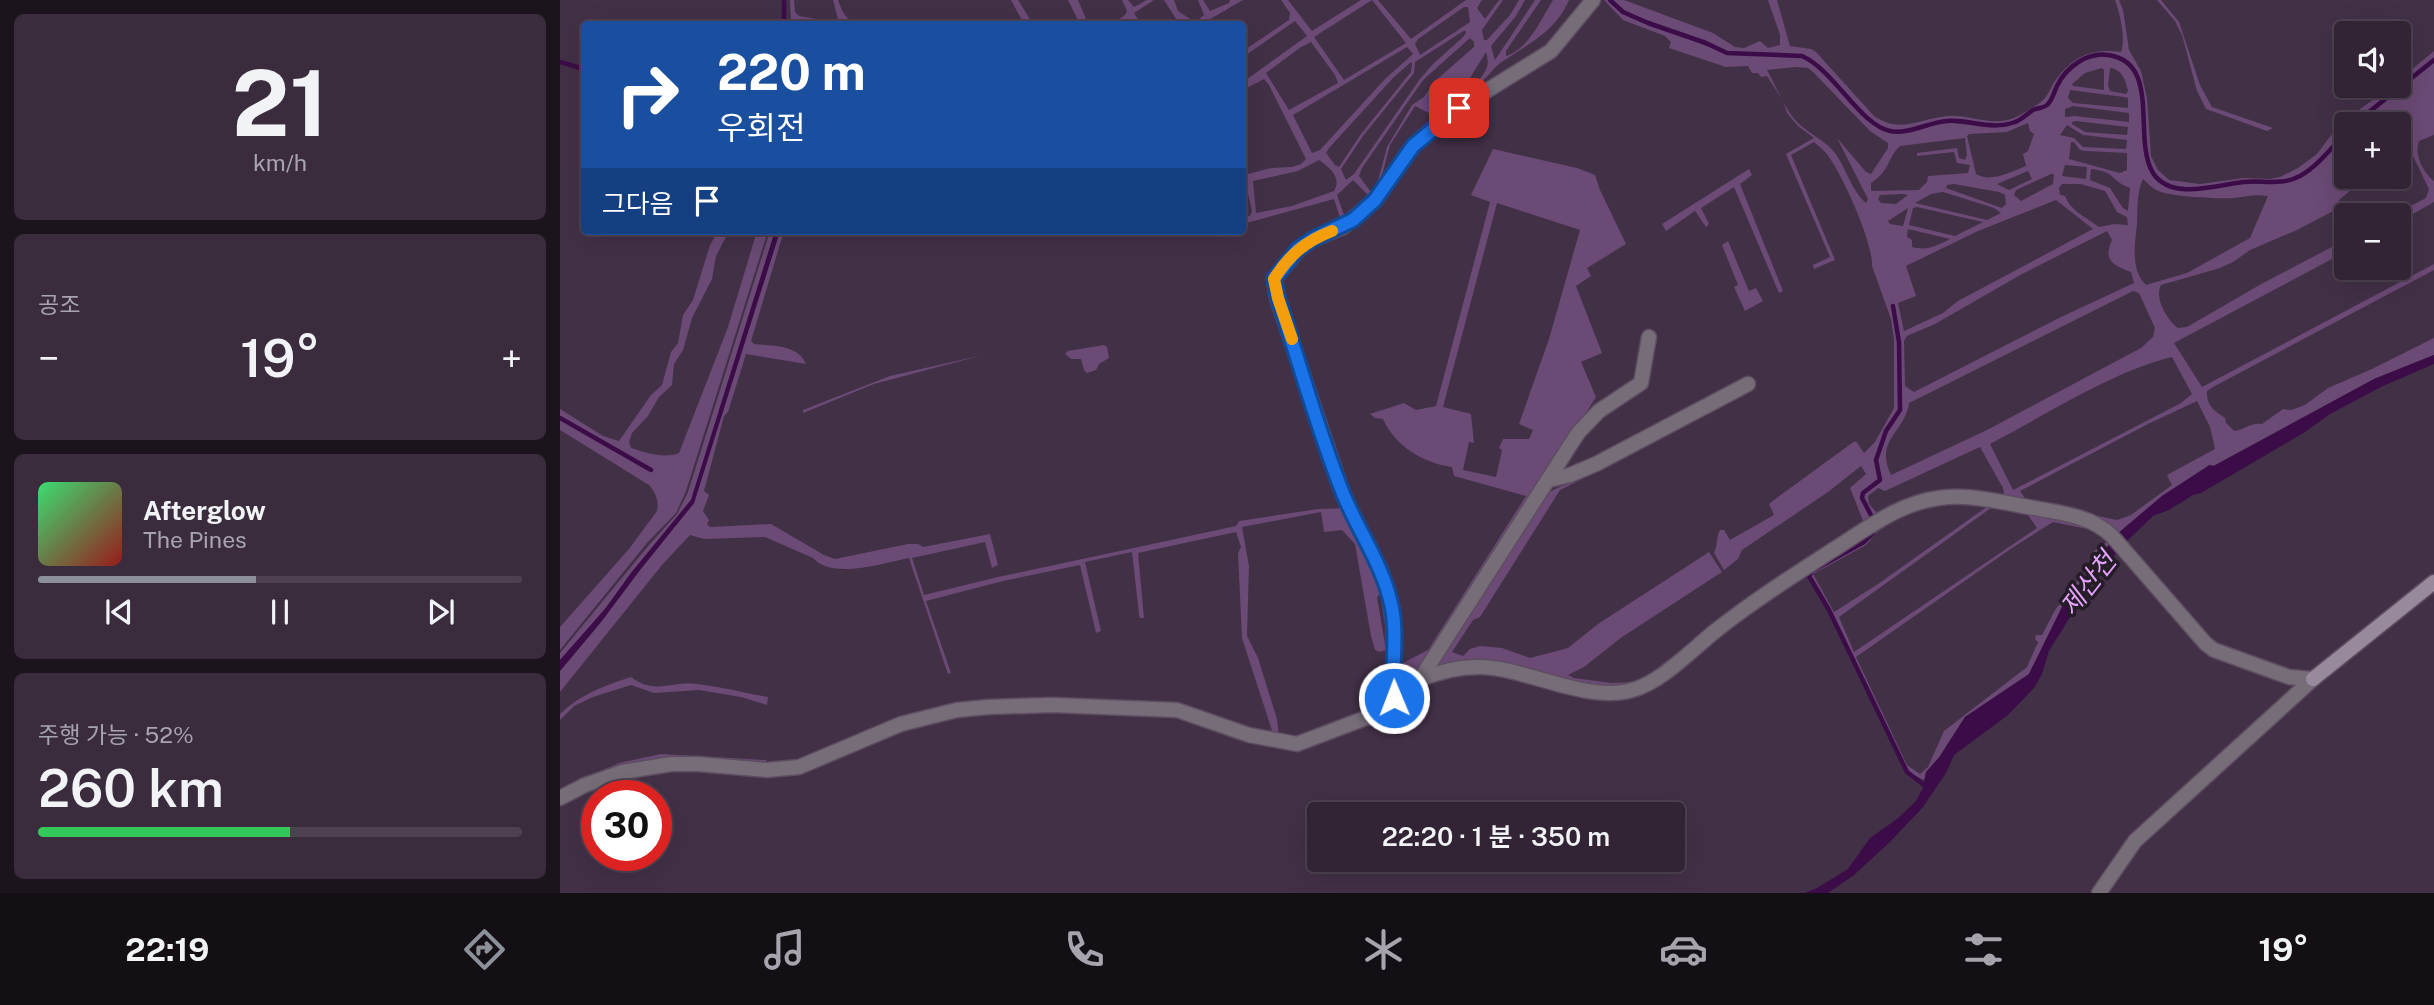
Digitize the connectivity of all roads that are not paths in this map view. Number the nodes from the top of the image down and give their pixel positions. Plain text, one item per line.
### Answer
1 (1593, 0) edge
2 (1649, 337) dead end
3 (1748, 384) dead end
4 (1549, 480) junction
5 (2434, 582) edge
6 (1420, 679) junction
7 (2313, 679) junction
8 (1394, 698) junction
9 (560, 798) edge
10 (2099, 893) edge

1 - 8 street
2 - 4 street
3 - 4 street
4 - 6 street
5 - 7 street
6 - 7 street
6 - 8 street
7 - 10 street
8 - 9 street

